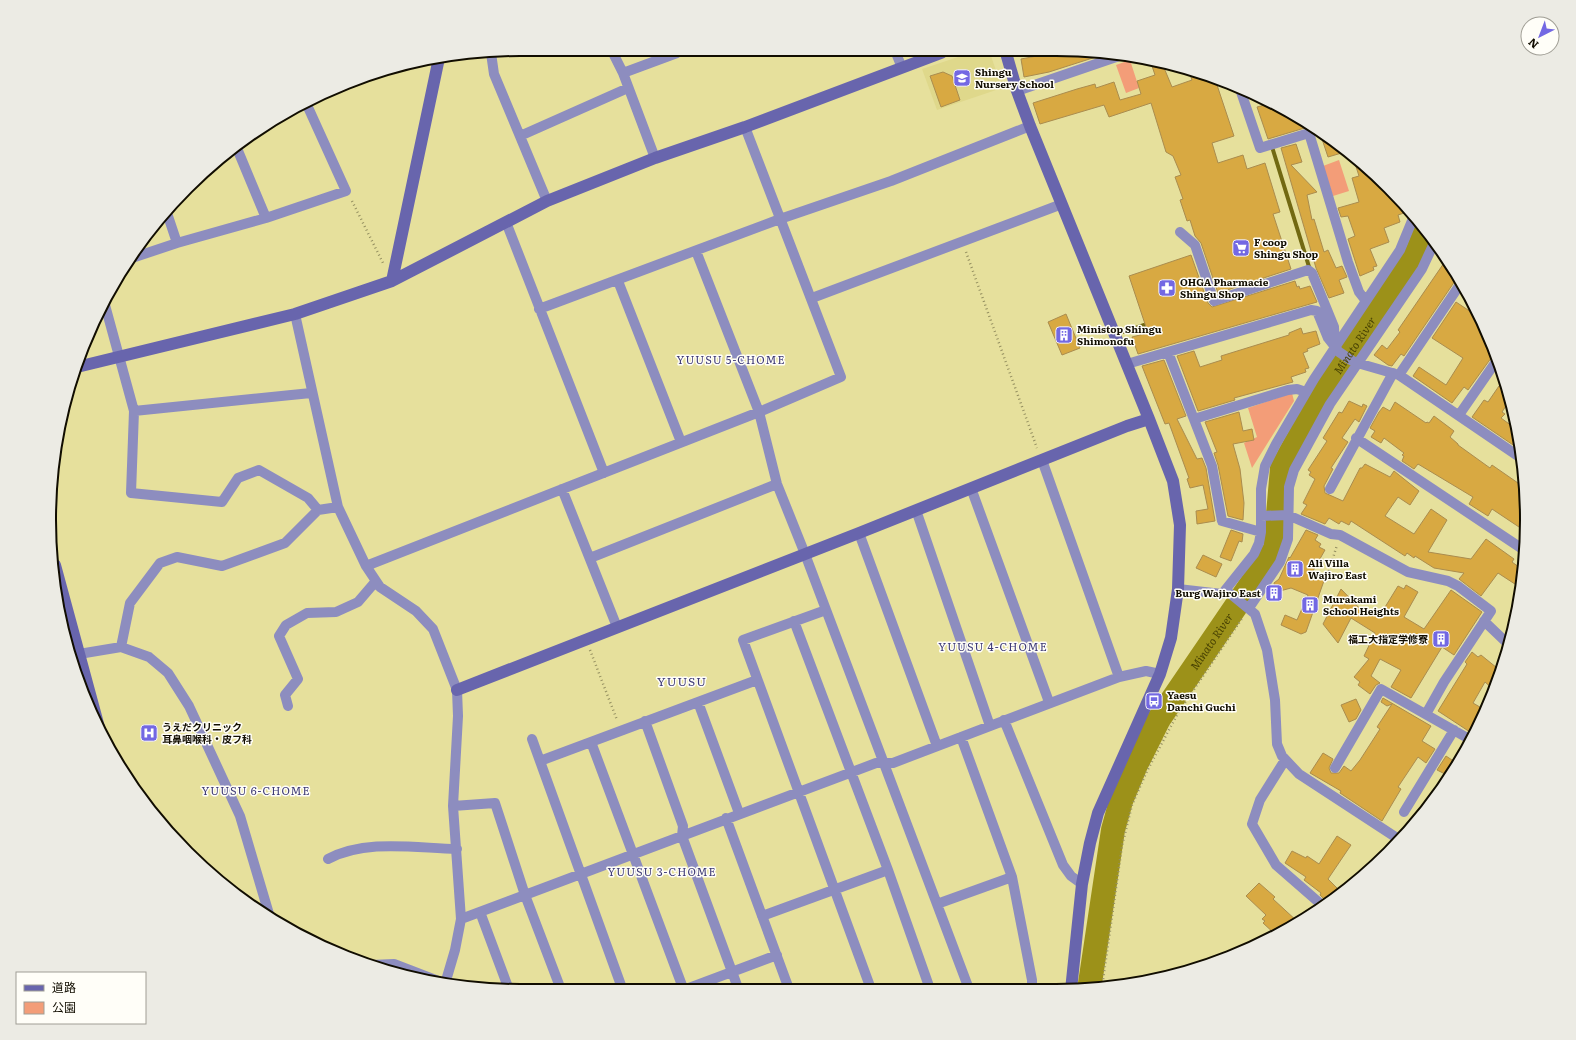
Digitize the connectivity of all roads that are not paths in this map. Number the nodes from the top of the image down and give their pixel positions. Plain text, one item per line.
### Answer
1 (614, 56) edge
2 (669, 56) edge
3 (897, 56) edge
4 (933, 56) edge
5 (1007, 56) edge
6 (492, 57) edge
7 (1110, 59) edge
8 (438, 64) edge
9 (902, 68) junction
10 (623, 73) junction
11 (628, 88) junction
12 (1017, 91) junction
13 (1242, 95) edge
14 (308, 108) edge
15 (1030, 126) junction
16 (746, 127) junction
17 (1312, 132) edge
18 (520, 136) junction
19 (238, 152) edge
20 (655, 158) junction
21 (547, 201) junction
22 (1062, 204) junction
23 (168, 217) edge
24 (266, 218) junction
25 (780, 219) junction
26 (506, 222) junction
27 (1411, 222) edge
28 (1180, 232) dead end
29 (177, 243) junction
30 (1431, 248) edge
31 (696, 251) junction
32 (139, 256) edge
33 (392, 281) junction
34 (618, 281) junction
35 (1457, 287) edge
36 (812, 298) junction
37 (1366, 301) junction
38 (107, 310) edge
39 (539, 310) junction
40 (295, 314) junction
41 (1335, 347) junction
42 (1168, 352) junction
43 (120, 356) junction
44 (1357, 363) junction
45 (1127, 364) junction
46 (83, 365) edge
47 (1493, 366) edge
48 (1396, 374) junction
49 (1306, 392) junction
50 (311, 393) junction
51 (134, 410) junction
52 (759, 412) junction
53 (1459, 416) junction
54 (1149, 419) junction
55 (1194, 419) junction
56 (1356, 438) junction
57 (681, 442) junction
58 (1515, 454) edge
59 (1042, 460) junction
60 (604, 473) junction
61 (777, 484) junction
62 (971, 488) junction
63 (562, 489) junction
64 (1330, 489) dead end
65 (338, 507) junction
66 (318, 510) junction
67 (916, 510) junction
68 (1288, 515) junction
69 (1261, 516) junction
70 (1261, 532) junction
71 (859, 533) junction
72 (1519, 547) edge
73 (805, 554) junction
74 (590, 558) junction
75 (366, 566) junction
76 (376, 581) junction
77 (1178, 589) junction
78 (62, 590) edge
79 (1229, 593) junction
80 (1247, 606) junction
81 (826, 610) junction
82 (794, 621) junction
83 (1484, 621) junction
84 (617, 627) junction
85 (1504, 640) edge
86 (121, 647) junction
87 (78, 654) junction
88 (1160, 674) junction
89 (1120, 677) junction
90 (757, 680) junction
91 (457, 690) junction
92 (88, 691) edge
93 (698, 702) junction
94 (1049, 702) junction
95 (288, 706) dead end
96 (1426, 714) junction
97 (1004, 720) junction
98 (645, 721) junction
99 (990, 726) junction
100 (1454, 730) junction
101 (961, 737) junction
102 (1466, 737) edge
103 (532, 740) dead end
104 (591, 742) junction
105 (937, 746) junction
106 (1285, 760) junction
107 (540, 761) junction
108 (884, 763) junction
109 (1335, 768) dead end
110 (850, 773) junction
111 (799, 792) junction
112 (453, 806) junction
113 (1404, 812) dead end
114 (740, 813) junction
115 (726, 818) junction
116 (682, 836) junction
117 (1395, 837) edge
118 (457, 849) junction
119 (633, 855) junction
120 (328, 859) dead end
121 (888, 870) junction
122 (581, 874) junction
123 (1012, 877) junction
124 (1082, 884) junction
125 (835, 889) junction
126 (525, 895) junction
127 (1319, 902) edge
128 (937, 904) junction
129 (268, 909) edge
130 (480, 912) junction
131 (762, 916) junction
132 (460, 919) junction
133 (776, 954) junction
134 (388, 964) edge
135 (411, 971) edge
136 (732, 971) junction
137 (447, 978) edge
138 (1072, 983) edge
139 (507, 984) edge
140 (559, 984) edge
141 (621, 984) edge
142 (681, 984) edge
143 (699, 984) edge
144 (737, 984) edge
145 (787, 984) edge
146 (869, 984) edge
147 (928, 984) edge
148 (966, 984) edge
149 (1032, 984) edge

1 - 10 street
2 - 10 street
3 - 9 street
4 - 9 street
5 - 12 street
6 - 18 street
7 - 12 street
8 - 33 street
9 - 16 street
10 - 11 street
11 - 18 street
11 - 20 street
12 - 15 street
13 - 17 street
14 - 24 street
15 - 22 street
15 - 25 street
16 - 20 street
16 - 25 street
17 - 37 street
18 - 21 street
19 - 24 street
20 - 21 street
21 - 26 street
22 - 36 street
22 - 45 street
23 - 29 street
24 - 29 street
25 - 31 street
25 - 36 street
26 - 33 street
26 - 39 street
27 - 37 street
28 - 41 street
29 - 32 street
30 - 44 street
31 - 34 street
31 - 52 street
33 - 40 street
34 - 39 street
34 - 57 street
35 - 48 street
36 - 52 street
37 - 41 street
38 - 43 street
39 - 60 street
40 - 43 street
40 - 50 street
41 - 42 street
41 - 44 street
41 - 49 street
42 - 45 street
42 - 55 street
43 - 46 street
43 - 51 street
44 - 48 street
44 - 68 street
45 - 54 street
47 - 53 street
48 - 53 street
48 - 56 street
49 - 55 street
49 - 69 street
50 - 51 street
50 - 65 street
51 - 66 street
52 - 57 street
52 - 61 street
53 - 58 street
54 - 59 street
54 - 77 street
55 - 70 street
56 - 64 street
56 - 72 street
57 - 60 street
59 - 62 street
59 - 89 street
60 - 63 street
61 - 73 street
61 - 74 street
62 - 67 street
62 - 94 street
63 - 74 street
63 - 75 street
65 - 66 street
65 - 75 street
66 - 86 street
67 - 71 street
67 - 99 street
68 - 69 street
68 - 80 street
68 - 83 street
69 - 70 street
70 - 79 street
71 - 73 street
71 - 105 street
73 - 81 street
73 - 84 street
74 - 84 street
75 - 76 street
76 - 91 street
76 - 95 street
77 - 79 street
77 - 88 street
78 - 87 street
79 - 80 street
80 - 106 street
81 - 82 street
81 - 108 street
82 - 90 street
82 - 110 street
83 - 85 street
83 - 96 street
84 - 91 street
86 - 87 street
86 - 129 street
87 - 92 street
88 - 89 street
88 - 124 street
89 - 94 street
90 - 93 street
90 - 111 street
91 - 112 street
93 - 98 street
93 - 114 street
94 - 97 street
96 - 100 street
96 - 109 street
97 - 99 street
97 - 124 street
98 - 104 street
98 - 116 street
99 - 101 street
100 - 102 street
100 - 113 street
101 - 105 street
101 - 123 street
103 - 107 street
104 - 107 street
104 - 119 street
105 - 108 street
106 - 117 street
106 - 127 street
107 - 122 street
108 - 110 street
108 - 128 street
110 - 111 street
110 - 121 street
111 - 114 street
111 - 125 street
112 - 118 street
112 - 126 street
114 - 115 street
115 - 116 street
115 - 131 street
116 - 119 street
116 - 136 street
118 - 120 street
118 - 132 street
119 - 122 street
119 - 142 street
121 - 125 street
121 - 147 street
122 - 126 street
122 - 141 street
123 - 128 street
123 - 149 street
124 - 138 street
125 - 131 street
125 - 146 street
126 - 130 street
126 - 140 street
128 - 148 street
130 - 132 street
130 - 139 street
131 - 133 street
132 - 137 street
133 - 136 street
133 - 145 street
134 - 135 street
136 - 143 street
136 - 144 street

